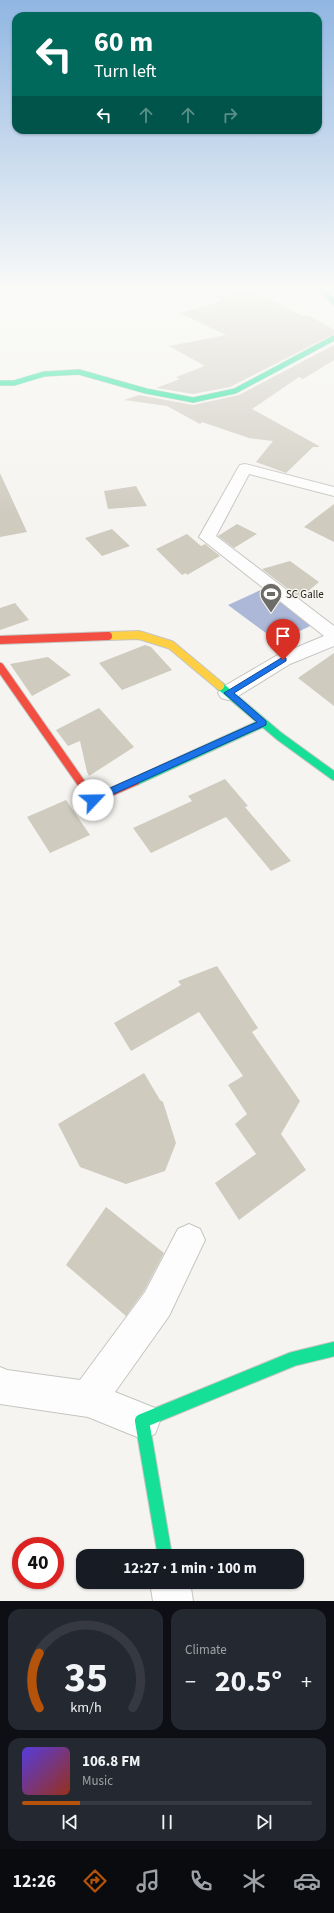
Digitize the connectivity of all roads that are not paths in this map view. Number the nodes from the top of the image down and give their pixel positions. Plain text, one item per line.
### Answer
1 (284, 366) edge
2 (0, 383) edge
3 (334, 492) edge
4 (334, 635) edge
5 (0, 640) edge
6 (334, 640) edge
7 (0, 667) edge
8 (228, 693) junction
9 (263, 723) junction
10 (334, 776) edge
11 (189, 1240) dead end
12 (334, 1349) edge
13 (0, 1385) edge
14 (88, 1400) junction
15 (142, 1421) junction
16 (164, 1549) edge
17 (171, 1589) edge
18 (173, 1601) edge

1 - 2 street
3 - 4 street
5 - 8 street
6 - 8 street
7 - 9 street
8 - 9 street
9 - 10 street
11 - 14 street
12 - 15 street
13 - 14 street
14 - 15 street
15 - 16 street
17 - 18 street

